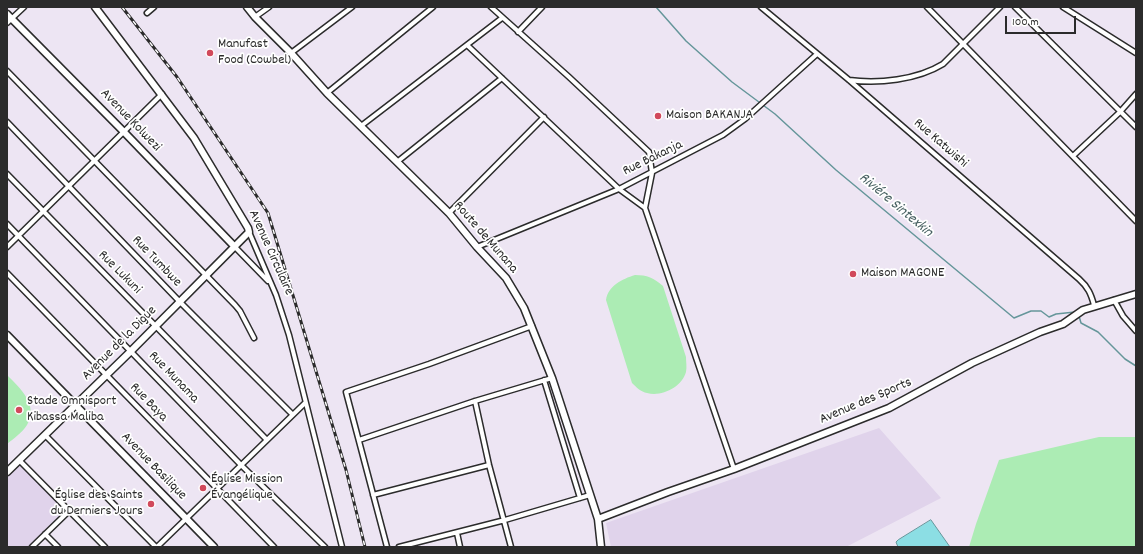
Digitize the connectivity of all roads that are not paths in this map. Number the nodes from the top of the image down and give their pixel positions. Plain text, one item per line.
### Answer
1 (24, 7) edge
2 (95, 7) edge
3 (154, 7) edge
4 (247, 7) edge
5 (269, 7) edge
6 (352, 7) edge
7 (433, 7) edge
8 (491, 7) edge
9 (542, 7) edge
10 (761, 7) edge
11 (927, 7) edge
12 (1000, 7) edge
13 (1015, 7) edge
14 (1063, 7) edge
15 (147, 13) dead end
16 (7, 14) edge
17 (255, 17) junction
18 (12, 18) junction
19 (502, 18) junction
20 (7, 23) edge
21 (518, 32) junction
22 (963, 44) junction
23 (467, 45) junction
24 (291, 53) junction
25 (1136, 53) edge
26 (818, 54) junction
27 (7, 71) edge
28 (502, 78) junction
29 (849, 80) junction
30 (327, 93) junction
31 (162, 94) junction
32 (1136, 94) edge
33 (1120, 112) junction
34 (544, 117) junction
35 (7, 122) edge
36 (361, 126) junction
37 (1136, 127) edge
38 (124, 132) junction
39 (1073, 156) junction
40 (94, 162) junction
41 (397, 162) junction
42 (652, 173) junction
43 (7, 174) edge
44 (69, 186) junction
45 (619, 189) junction
46 (645, 208) junction
47 (43, 212) junction
48 (449, 213) junction
49 (1136, 221) edge
50 (7, 224) edge
51 (249, 232) junction
52 (19, 236) junction
53 (7, 247) edge
54 (234, 247) junction
55 (477, 247) junction
56 (7, 273) edge
57 (206, 276) junction
58 (270, 284) junction
59 (1136, 294) edge
60 (1114, 300) junction
61 (180, 302) junction
62 (1094, 305) junction
63 (156, 326) junction
64 (532, 326) junction
65 (1136, 331) edge
66 (7, 335) edge
67 (254, 338) dead end
68 (132, 351) junction
69 (105, 375) junction
70 (552, 378) junction
71 (544, 380) junction
72 (475, 401) junction
73 (305, 403) junction
74 (75, 405) junction
75 (292, 414) junction
76 (45, 435) junction
77 (266, 439) junction
78 (359, 440) junction
79 (19, 460) junction
80 (241, 465) junction
81 (489, 465) junction
82 (734, 469) junction
83 (7, 472) edge
84 (216, 489) junction
85 (373, 495) junction
86 (590, 495) junction
87 (580, 498) junction
88 (69, 511) junction
89 (186, 518) junction
90 (598, 519) junction
91 (505, 520) junction
92 (457, 533) junction
93 (45, 534) junction
94 (32, 547) edge
95 (58, 547) edge
96 (105, 547) edge
97 (156, 547) edge
98 (214, 547) edge
99 (274, 547) edge
100 (325, 547) edge
101 (342, 547) edge
102 (386, 547) edge
103 (399, 547) edge
104 (460, 547) edge
105 (511, 547) edge
106 (601, 547) edge

1 - 18 street
2 - 31 street, Avenue Circulaire
3 - 15 street
4 - 17 street, Route de Munana
5 - 17 street
6 - 24 street
7 - 30 street
8 - 19 street
9 - 21 street
10 - 26 street, Rue Katwishi
11 - 22 street
12 - 22 street
13 - 33 street
14 - 25 street
16 - 18 street, Avenue Kolwezi
17 - 24 street, Route de Munana
18 - 20 street
18 - 38 street, Avenue Kolwezi
19 - 21 street
19 - 23 street
21 - 42 street
22 - 29 street
22 - 39 street
23 - 28 street
23 - 36 street
24 - 30 street, Route de Munana
26 - 29 street, Rue Katwishi
26 - 42 street, Rue Bakanja
27 - 40 street
28 - 34 street
28 - 41 street
29 - 62 street, Rue Katwishi
30 - 36 street, Route de Munana
31 - 38 street
31 - 51 street, Avenue Circulaire
32 - 33 street
33 - 37 street
33 - 39 street
34 - 45 street
34 - 48 street
35 - 44 street, Rue Tumbwe
36 - 41 street, Route de Munana
38 - 40 street
38 - 54 street, Avenue Kolwezi
39 - 49 street
40 - 44 street
40 - 57 street
41 - 48 street, Route de Munana
42 - 45 street, Rue Bakanja
42 - 46 street
43 - 47 street, Rue Lukuni
44 - 47 street
44 - 61 street, Rue Tumbwe
45 - 46 street
45 - 55 street, Rue Bakanja
46 - 82 street
47 - 52 street
47 - 63 street, Rue Lukuni
48 - 55 street, Route de Munana
50 - 52 street, Rue Munama
51 - 54 street, Avenue de la Digue
51 - 58 street, Avenue Circulaire
52 - 53 street
52 - 68 street, Rue Munama
54 - 57 street, Avenue de la Digue
54 - 58 street
55 - 64 street, Route de Munana
56 - 69 street, Rue Baya
57 - 61 street, Avenue de la Digue
57 - 67 street
58 - 73 street, Avenue Circulaire
59 - 60 street, Avenue des Sports
60 - 62 street, Avenue des Sports
60 - 65 street
61 - 63 street, Avenue de la Digue
61 - 75 street, Rue Tumbwe
62 - 82 street, Avenue des Sports
63 - 68 street, Avenue de la Digue
63 - 77 street, Rue Lukuni
64 - 70 street, Route de Munana
64 - 78 street
66 - 74 street, Avenue Basilique
68 - 69 street, Avenue de la Digue
68 - 80 street, Rue Munama
69 - 74 street, Avenue de la Digue
69 - 84 street, Rue Baya
70 - 71 street
70 - 86 street, Route de Munana
71 - 72 street
71 - 87 street
72 - 78 street
72 - 81 street
73 - 75 street
73 - 101 street, Avenue Circulaire
74 - 76 street, Avenue de la Digue
74 - 89 street, Avenue Basilique
75 - 77 street
76 - 79 street, Avenue de la Digue
76 - 97 street
77 - 80 street
78 - 85 street
79 - 83 street, Avenue de la Digue
79 - 88 street
80 - 84 street
80 - 100 street, Rue Munama
81 - 85 street
81 - 91 street
82 - 90 street, Avenue des Sports
84 - 89 street
84 - 99 street, Rue Baya
85 - 102 street
86 - 87 street
86 - 90 street, Route de Munana
87 - 91 street
88 - 93 street
88 - 96 street
89 - 97 street
89 - 98 street, Avenue Basilique
90 - 106 street, Route de Munana
91 - 92 street
91 - 105 street
92 - 103 street
92 - 104 street
93 - 94 street
93 - 95 street

